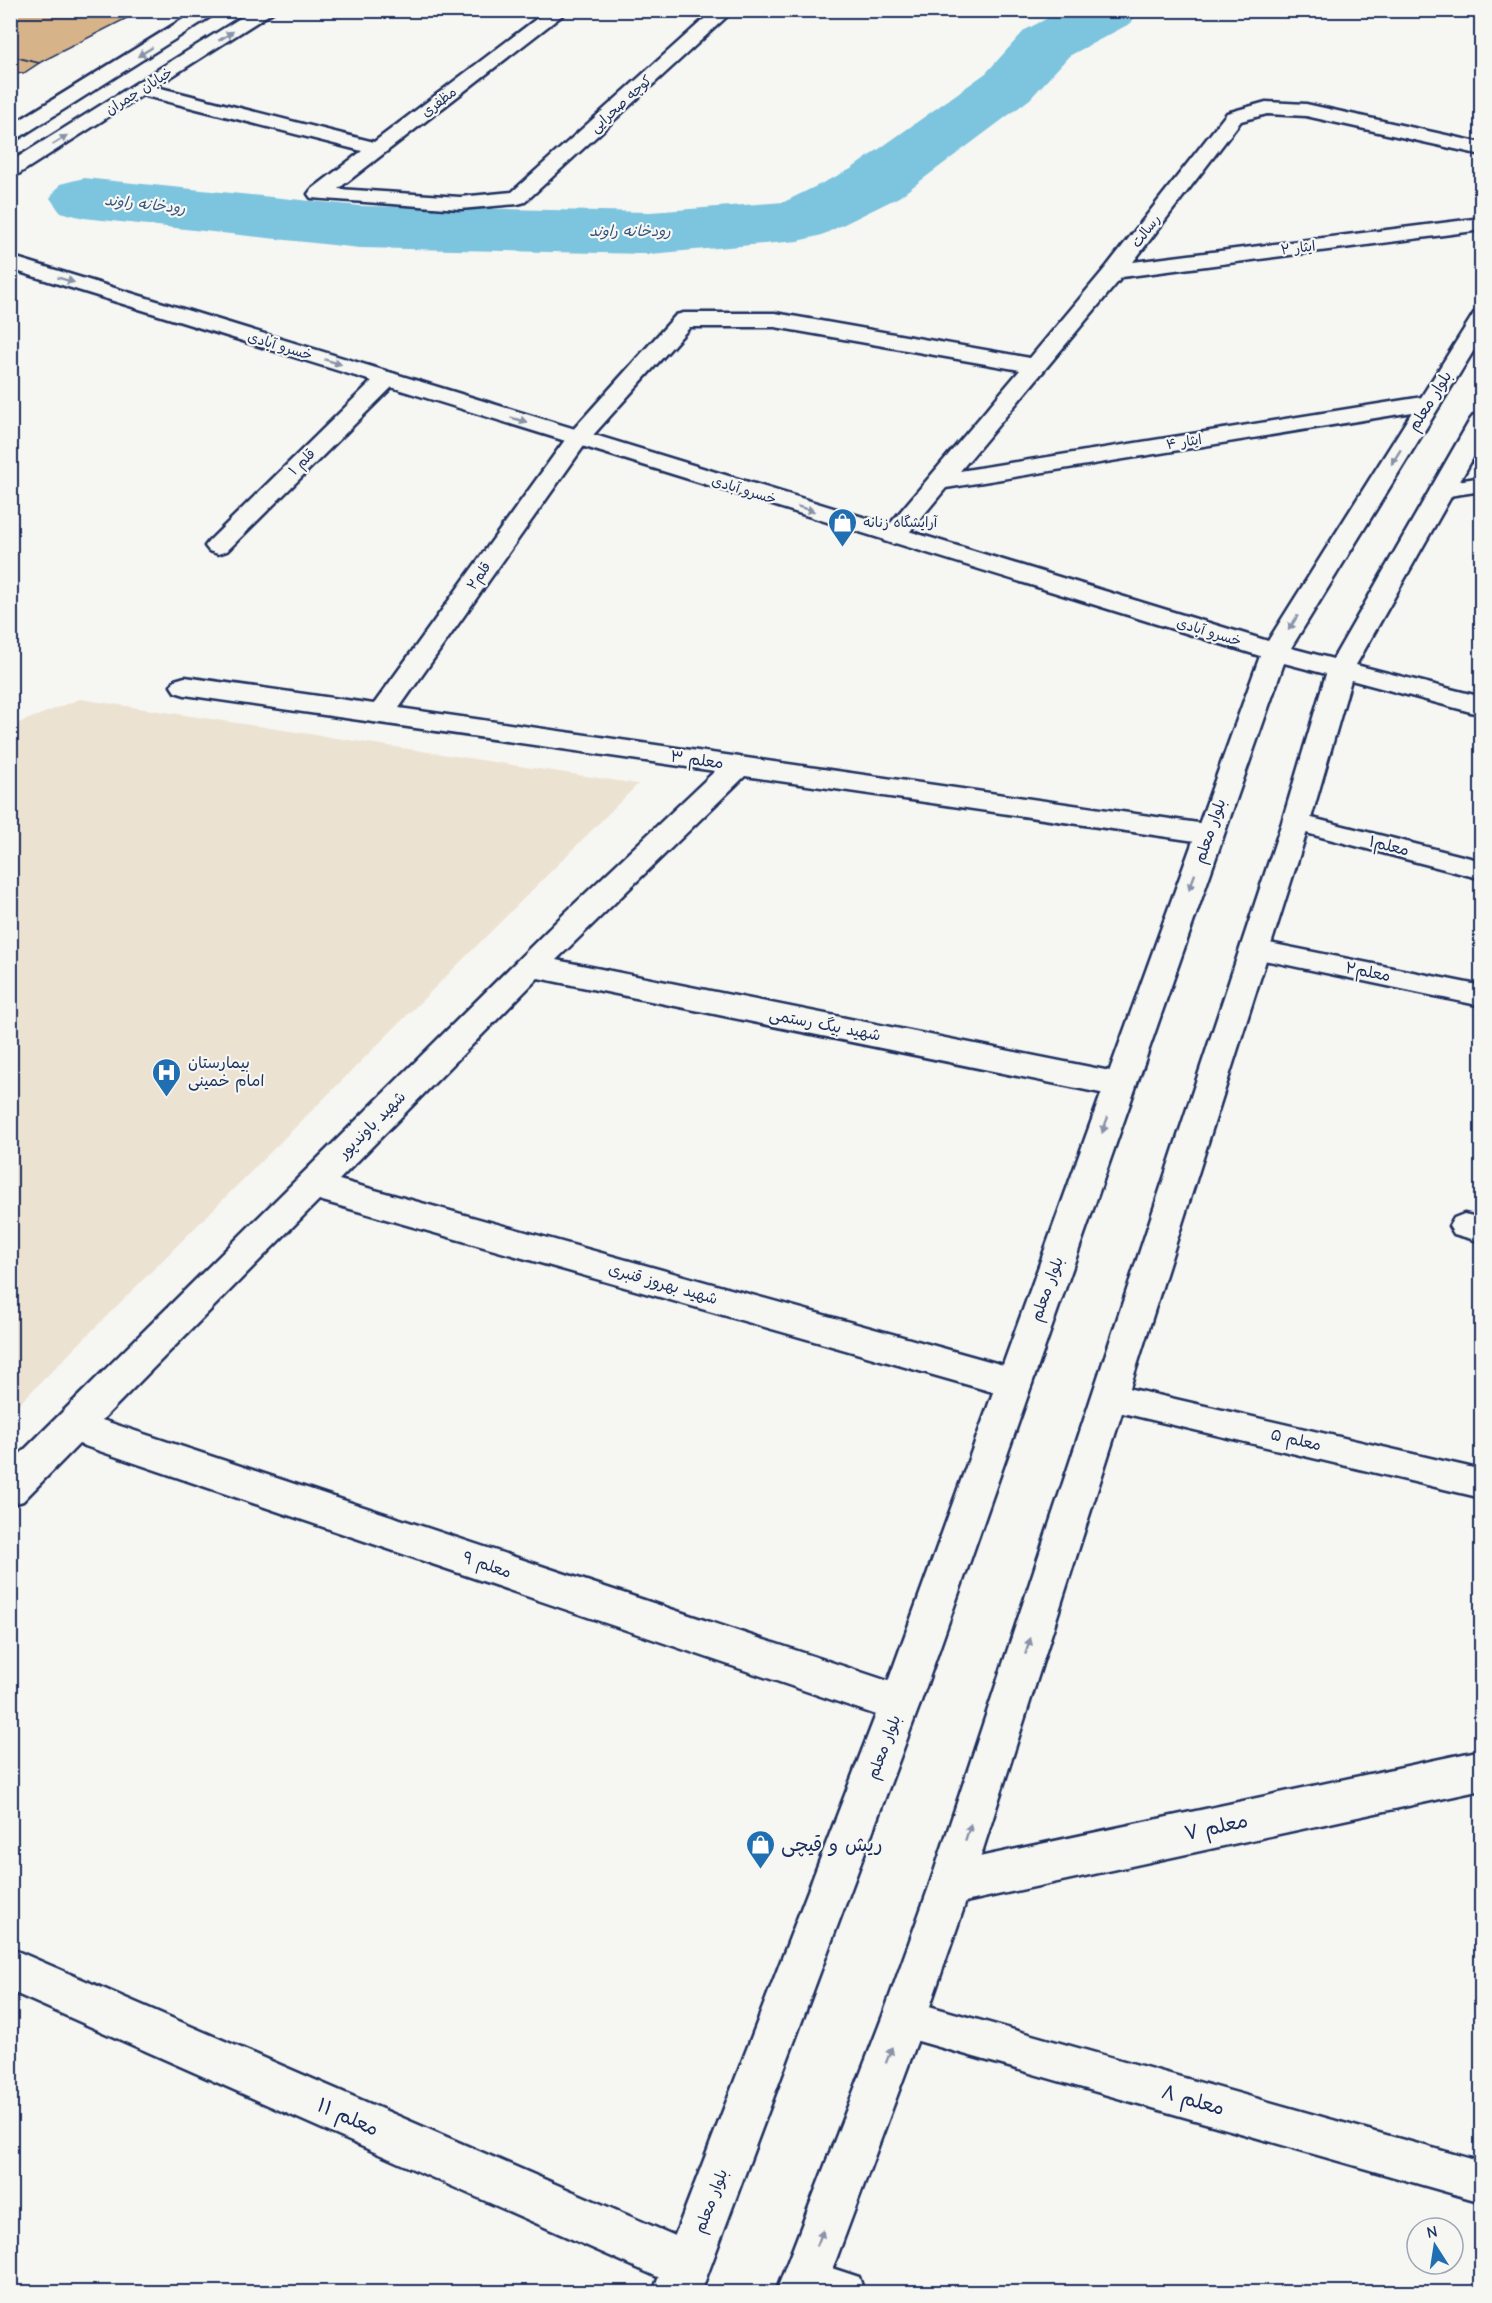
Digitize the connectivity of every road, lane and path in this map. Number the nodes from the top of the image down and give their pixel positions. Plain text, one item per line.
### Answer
1 (212, 10) edge
2 (267, 10) edge
3 (560, 10) edge
4 (725, 10) edge
5 (141, 89) junction
6 (10, 135) edge
7 (1482, 148) edge
8 (378, 149) junction
9 (10, 171) edge
10 (318, 194) joint
11 (1482, 224) edge
12 (10, 262) edge
13 (1115, 271) junction
14 (1482, 318) edge
15 (1035, 366) junction
16 (387, 379) junction
17 (1429, 403) junction
18 (1482, 420) edge
19 (578, 438) junction
20 (938, 482) junction
21 (1482, 484) edge
22 (1442, 489) junction
23 (893, 536) junction
24 (218, 546) dead end
25 (1275, 652) junction
26 (1341, 668) junction
27 (184, 686) dead end
28 (1482, 706) edge
29 (381, 714) junction
30 (738, 766) junction
31 (1296, 822) junction
32 (1209, 833) junction
33 (1482, 870) edge
34 (1254, 949) junction
35 (531, 966) junction
36 (1482, 996) edge
37 (1120, 1085) junction
38 (312, 1185) junction
39 (1014, 1383) junction
40 (1110, 1397) junction
41 (73, 1426) junction
42 (1482, 1484) edge
43 (10, 1489) edge
44 (900, 1704) junction
45 (1482, 1770) edge
46 (951, 1884) junction
47 (10, 1970) edge
48 (904, 2018) junction
49 (1482, 2182) edge
50 (682, 2279) edge
51 (802, 2286) edge
52 (844, 2292) edge

1 -> 6 street, خیابان چمران
5 -> 2 street, خیابان چمران
3 - 8 street, مظفری
4 - 10 street, کوچه صحرایی
5 - 8 street
9 -> 5 street, خیابان چمران
7 - 13 street, رسالت
8 - 10 street, مظفری
11 - 13 street, ایثار ۲
12 -> 16 street, خسرو آبادی
13 - 15 street, رسالت
14 - 17 street, بلوار معلم
15 - 19 street, قلم۲
15 - 20 street, رسالت
16 -> 19 street, خسرو آبادی
16 - 24 street, قلم ۱
17 - 20 street, ایثار ۴
17 -> 25 street, بلوار معلم
18 - 22 street
19 -> 23 street, خسرو آبادی
19 - 29 street, قلم۲
20 - 23 street, رسالت
21 - 22 street
22 - 26 street
23 - 25 street, خسرو آبادی
25 - 26 street, خسرو آبادی
25 - 32 street, بلوار معلم
26 - 28 street, خسرو آبادی
26 - 31 street
27 - 29 street, معلم ۳
29 - 30 street, معلم ۳
30 - 32 street, معلم ۳
30 - 35 street, شهید باوندپور
31 - 33 lane, معلم۱
31 - 34 street
32 -> 37 street, بلوار معلم
34 - 36 lane, معلم۲
34 - 40 street
35 - 37 street, شهید بیگ رستمی
35 - 38 street, شهید باوندپور
37 -> 39 street, بلوار معلم
38 - 39 street, شهید بهروز قنبری
38 - 41 street, شهید باوندپور
39 - 44 street, بلوار معلم
40 - 42 lane, معلم ۵
46 -> 40 street
41 - 43 street, شهید باوندپور
41 - 44 street, معلم ۹
44 - 50 street, بلوار معلم
45 - 46 street, معلم ۷
46 - 48 street
47 - 50 street, معلم ۱۱
48 - 49 lane, معلم ۸
51 -> 48 street
51 - 52 lane

